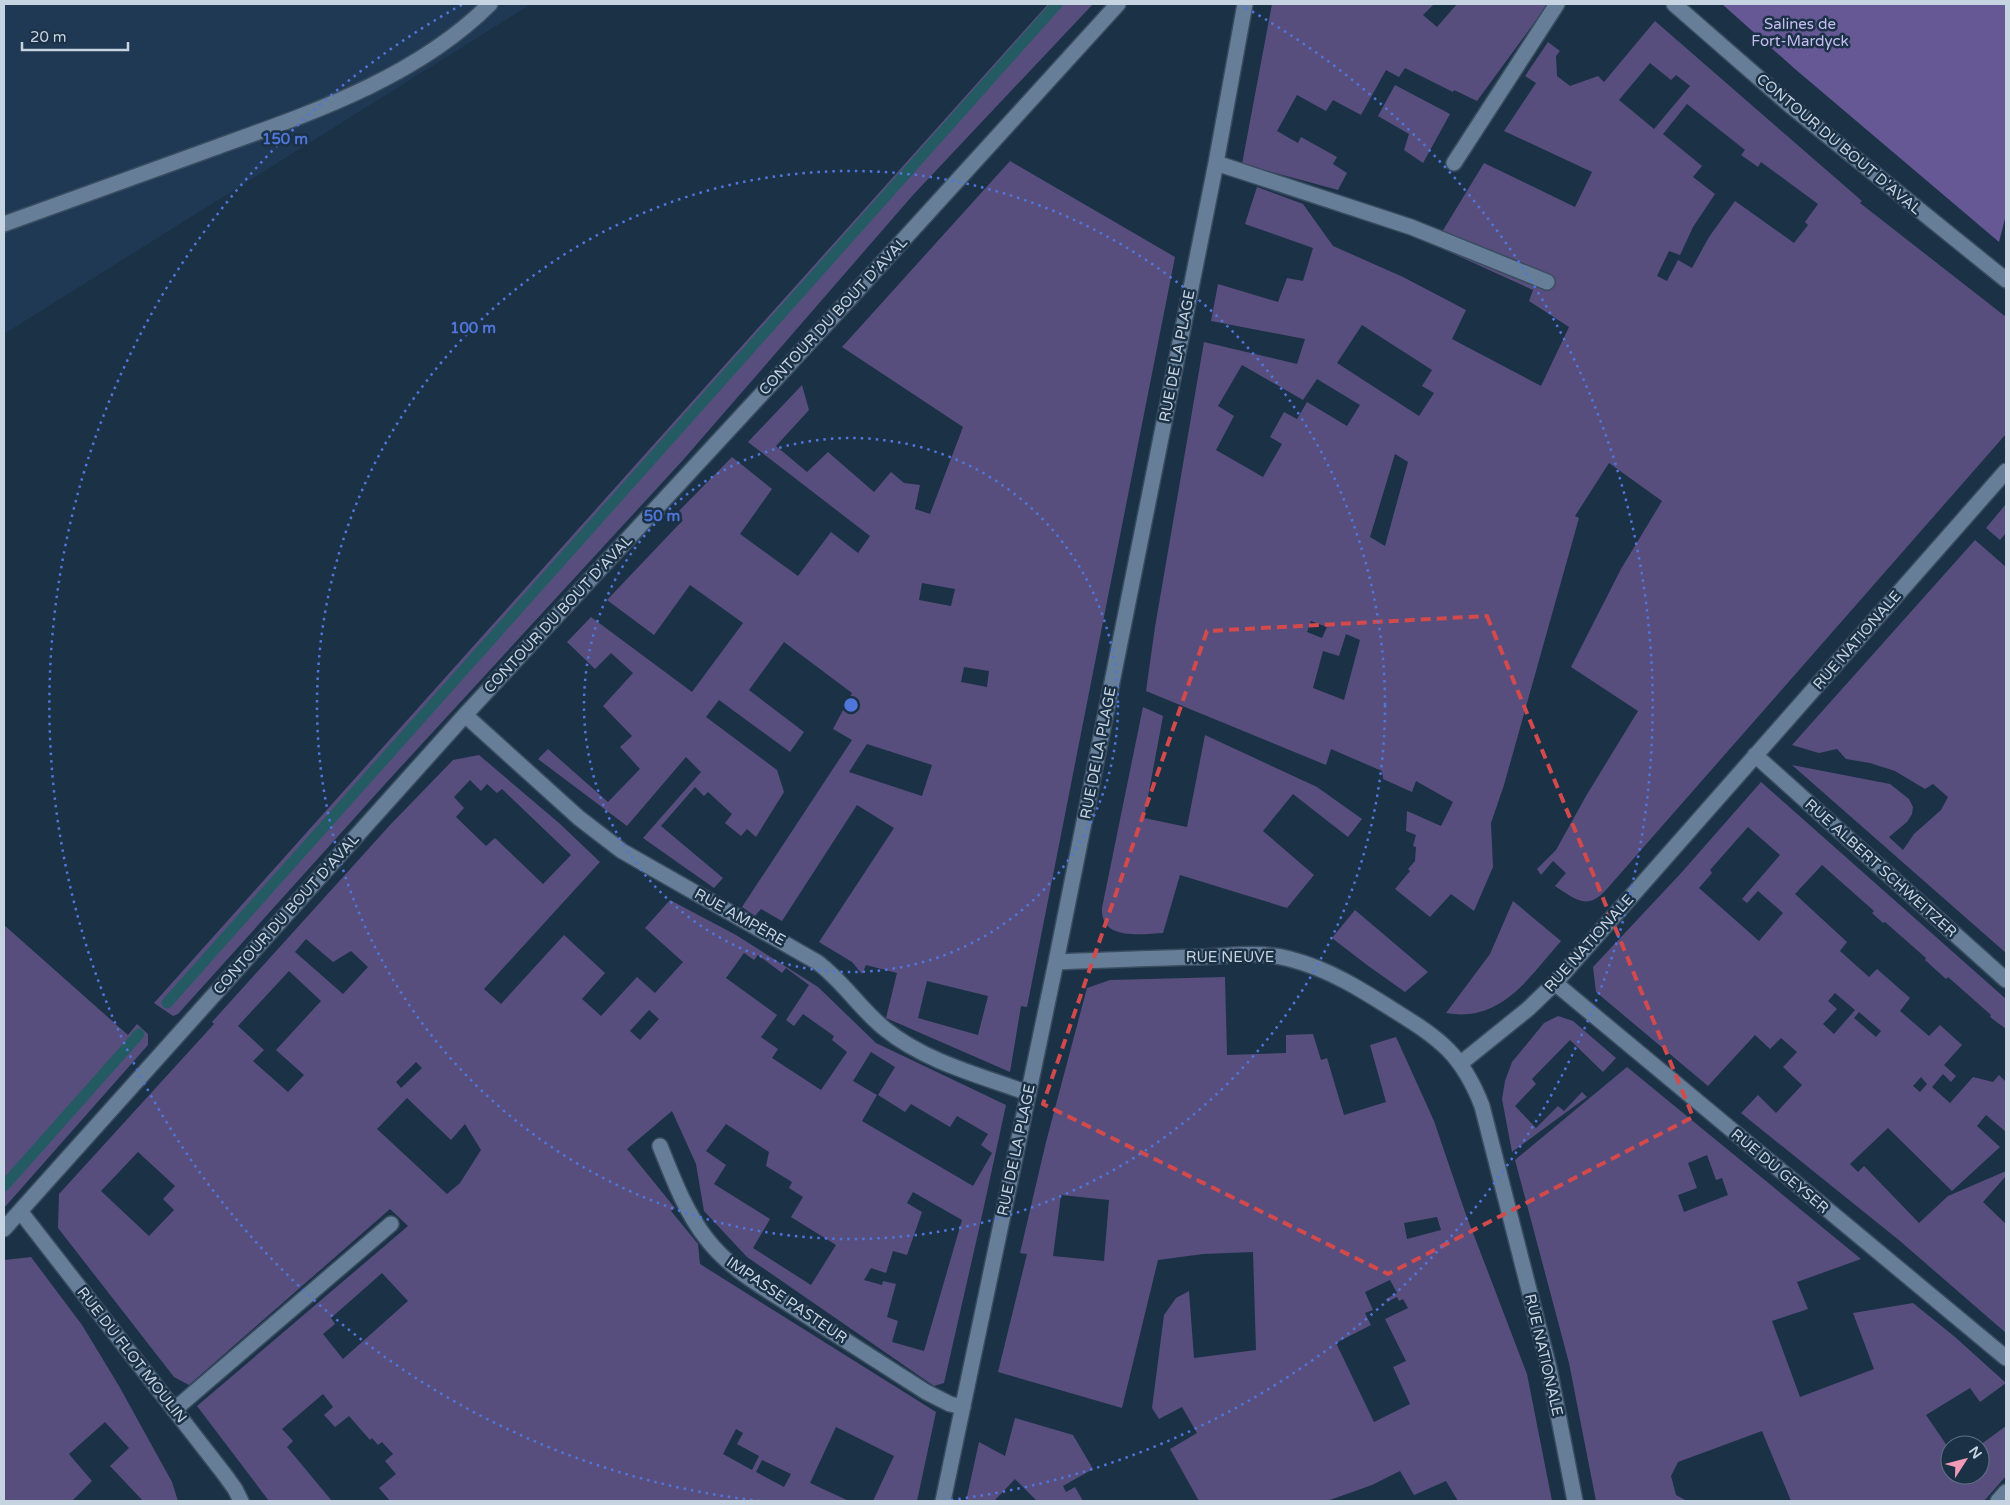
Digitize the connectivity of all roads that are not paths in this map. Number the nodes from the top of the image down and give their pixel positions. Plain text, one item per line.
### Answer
1 (490, 4) edge
2 (1118, 4) edge
3 (1245, 4) edge
4 (1557, 4) edge
5 (1674, 4) edge
6 (1454, 163) dead end
7 (1216, 164) junction
8 (4, 224) edge
9 (2006, 280) edge
10 (1547, 282) dead end
11 (2006, 471) edge
12 (465, 715) junction
13 (1755, 755) junction
14 (1056, 962) junction
15 (2006, 980) edge
16 (1555, 983) junction
17 (1461, 1063) junction
18 (1028, 1092) junction
19 (660, 1146) dead end
20 (20, 1211) junction
21 (391, 1224) dead end
22 (4, 1229) edge
23 (2006, 1358) edge
24 (962, 1407) junction
25 (174, 1410) junction
26 (2006, 1492) edge
27 (241, 1501) edge
28 (942, 1501) edge
29 (1575, 1501) edge
30 (1998, 1501) edge

1 - 8 street
2 - 12 street, CONTOUR DU BOUT D'AVAL
3 - 7 street, RUE DE LA PLAGE
4 - 6 street
5 - 9 street, CONTOUR DU BOUT D'AVAL
7 - 10 street
7 - 14 street, RUE DE LA PLAGE
11 - 13 street, RUE NATIONALE
12 - 18 street, RUE AMPÈRE
12 - 20 street, CONTOUR DU BOUT D'AVAL
13 - 15 street, RUE ALBERT SCHWEITZER
13 - 16 street, RUE NATIONALE
14 - 17 street, RUE NEUVE
14 - 18 street, RUE DE LA PLAGE
16 - 17 street, RUE NATIONALE
16 - 23 street, RUE DU GEYSER
17 - 29 street, RUE NATIONALE
18 - 24 street, RUE DE LA PLAGE
19 - 24 street, IMPASSE PASTEUR
20 - 22 street, CONTOUR DU BOUT D'AVAL
20 - 25 street, RUE DU FLOT MOULIN
21 - 25 street
24 - 28 street, RUE DE LA PLAGE
25 - 27 street, RUE DU FLOT MOULIN
26 - 30 street

